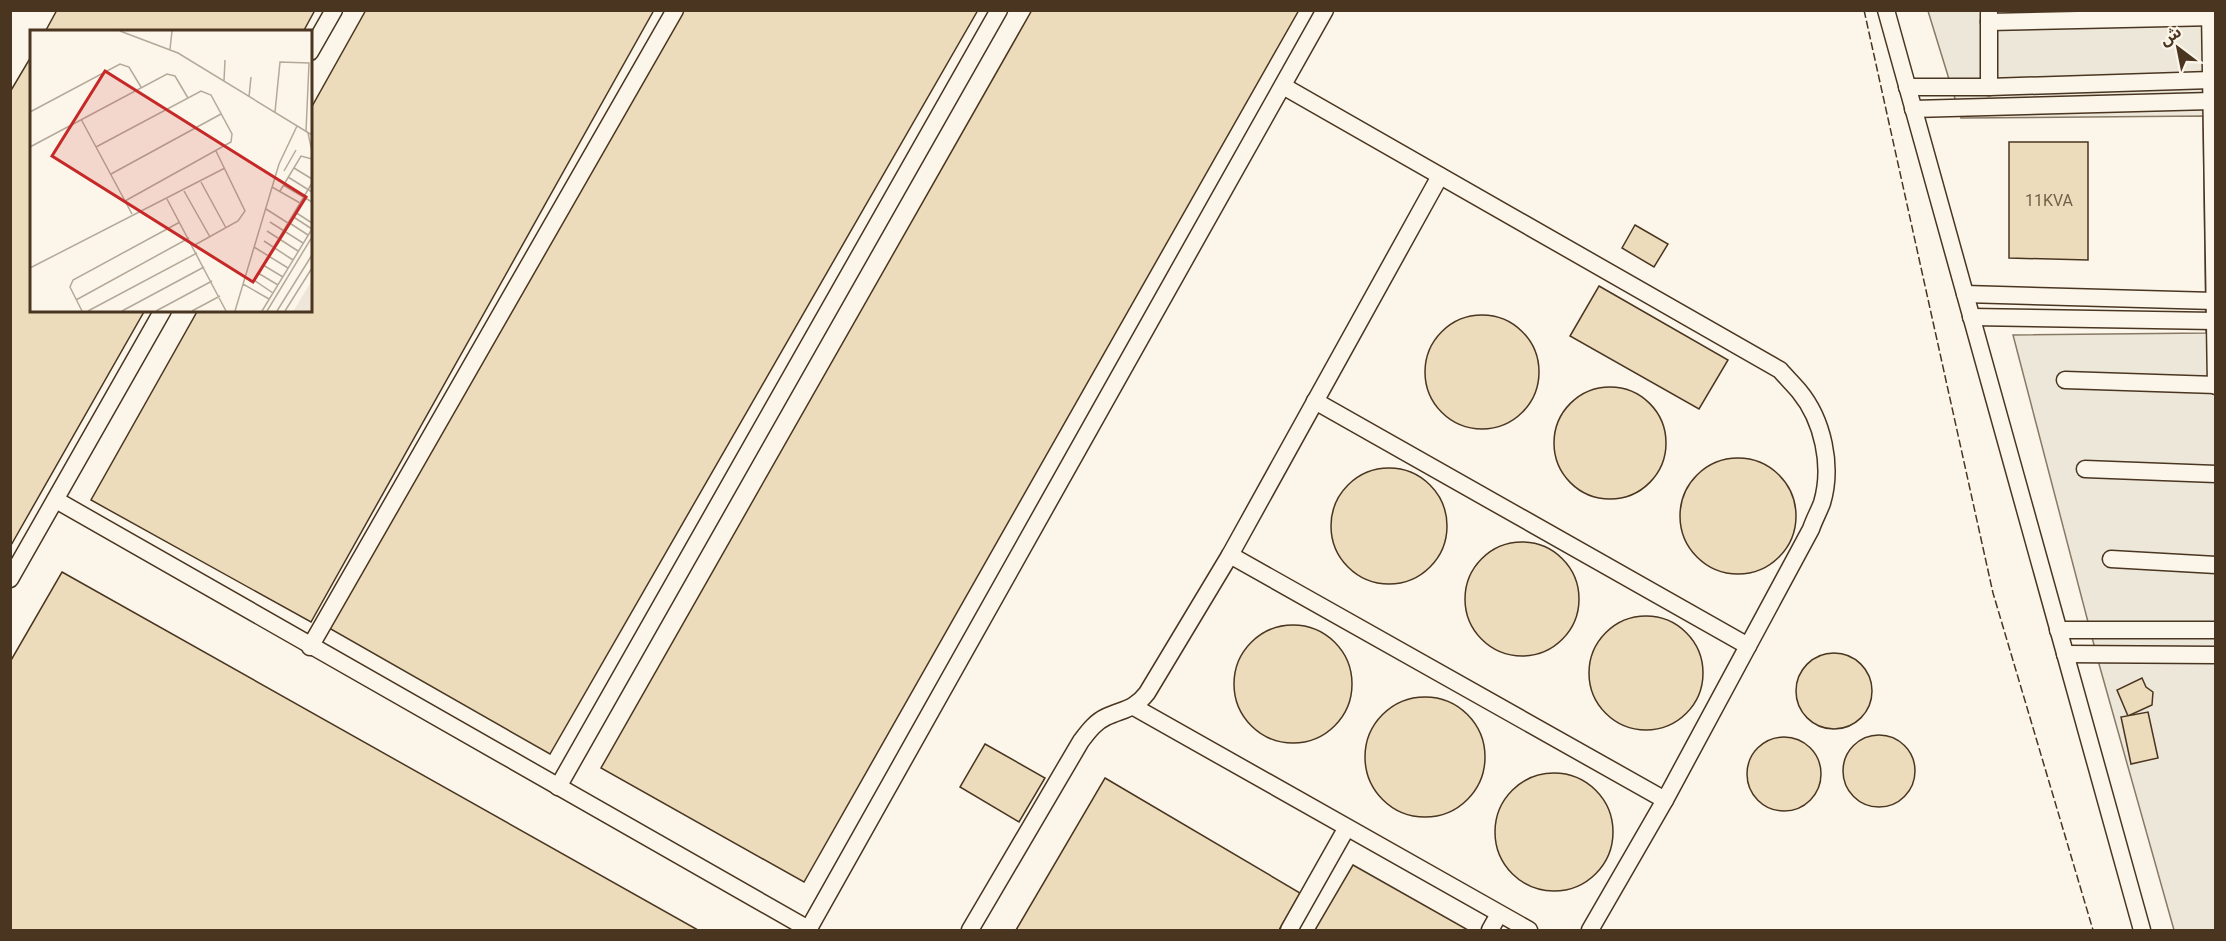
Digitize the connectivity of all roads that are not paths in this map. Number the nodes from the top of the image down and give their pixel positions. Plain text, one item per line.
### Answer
1 (334, 10) edge
2 (675, 10) edge
3 (999, 10) edge
4 (1325, 10) edge
5 (1886, 10) edge
6 (2212, 15) edge
7 (1989, 16) edge
8 (312, 48) edge
9 (2211, 80) junction
10 (1283, 86) junction
11 (1907, 87) junction
12 (1989, 87) junction
13 (2213, 107) edge
14 (1913, 109) junction
15 (1440, 176) junction
16 (2214, 179) edge
17 (2214, 224) edge
18 (1965, 294) junction
19 (2215, 295) edge
20 (162, 312) edge
21 (1971, 316) junction
22 (2215, 321) edge
23 (2065, 380) dead end
24 (2216, 386) edge
25 (1315, 401) junction
26 (2085, 469) dead end
27 (2216, 474) edge
28 (56, 500) junction
29 (1230, 555) junction
30 (2111, 559) dead end
31 (2216, 565) edge
32 (10, 579) edge
33 (2058, 630) junction
34 (2216, 630) edge
35 (310, 646) junction
36 (1748, 646) junction
37 (2065, 654) junction
38 (2216, 655) edge
39 (1134, 707) junction
40 (558, 787) junction
41 (1665, 800) junction
42 (1346, 829) junction
43 (1499, 914) junction
44 (809, 930) edge
45 (970, 930) edge
46 (1289, 930) edge
47 (1490, 930) edge
48 (1529, 930) edge
49 (1590, 930) edge
50 (2142, 930) edge

1 - 8 lane
2 - 35 lane
3 - 40 lane
4 - 10 lane
5 - 11 lane
6 - 7 lane
6 - 9 lane
7 - 12 lane
9 - 12 lane
9 - 13 lane
10 - 15 lane
10 - 44 lane
11 - 12 lane
11 - 14 lane
13 - 14 lane
13 - 16 lane
14 - 18 lane
15 - 25 lane
15 - 36 lane
16 - 17 lane
17 - 19 lane
18 - 19 lane
18 - 21 lane
19 - 22 lane
20 - 28 lane
21 - 22 lane
21 - 33 lane
22 - 24 lane
23 - 24 lane
25 - 29 lane
25 - 36 lane
26 - 27 lane
28 - 32 lane
28 - 35 lane
29 - 39 lane
29 - 41 lane
30 - 31 lane
33 - 34 lane
33 - 37 lane
35 - 40 lane
36 - 41 lane
37 - 38 lane
37 - 50 lane
39 - 42 lane
39 - 45 lane
40 - 44 lane
41 - 49 lane
42 - 43 lane
42 - 46 lane
43 - 47 lane
43 - 48 lane

